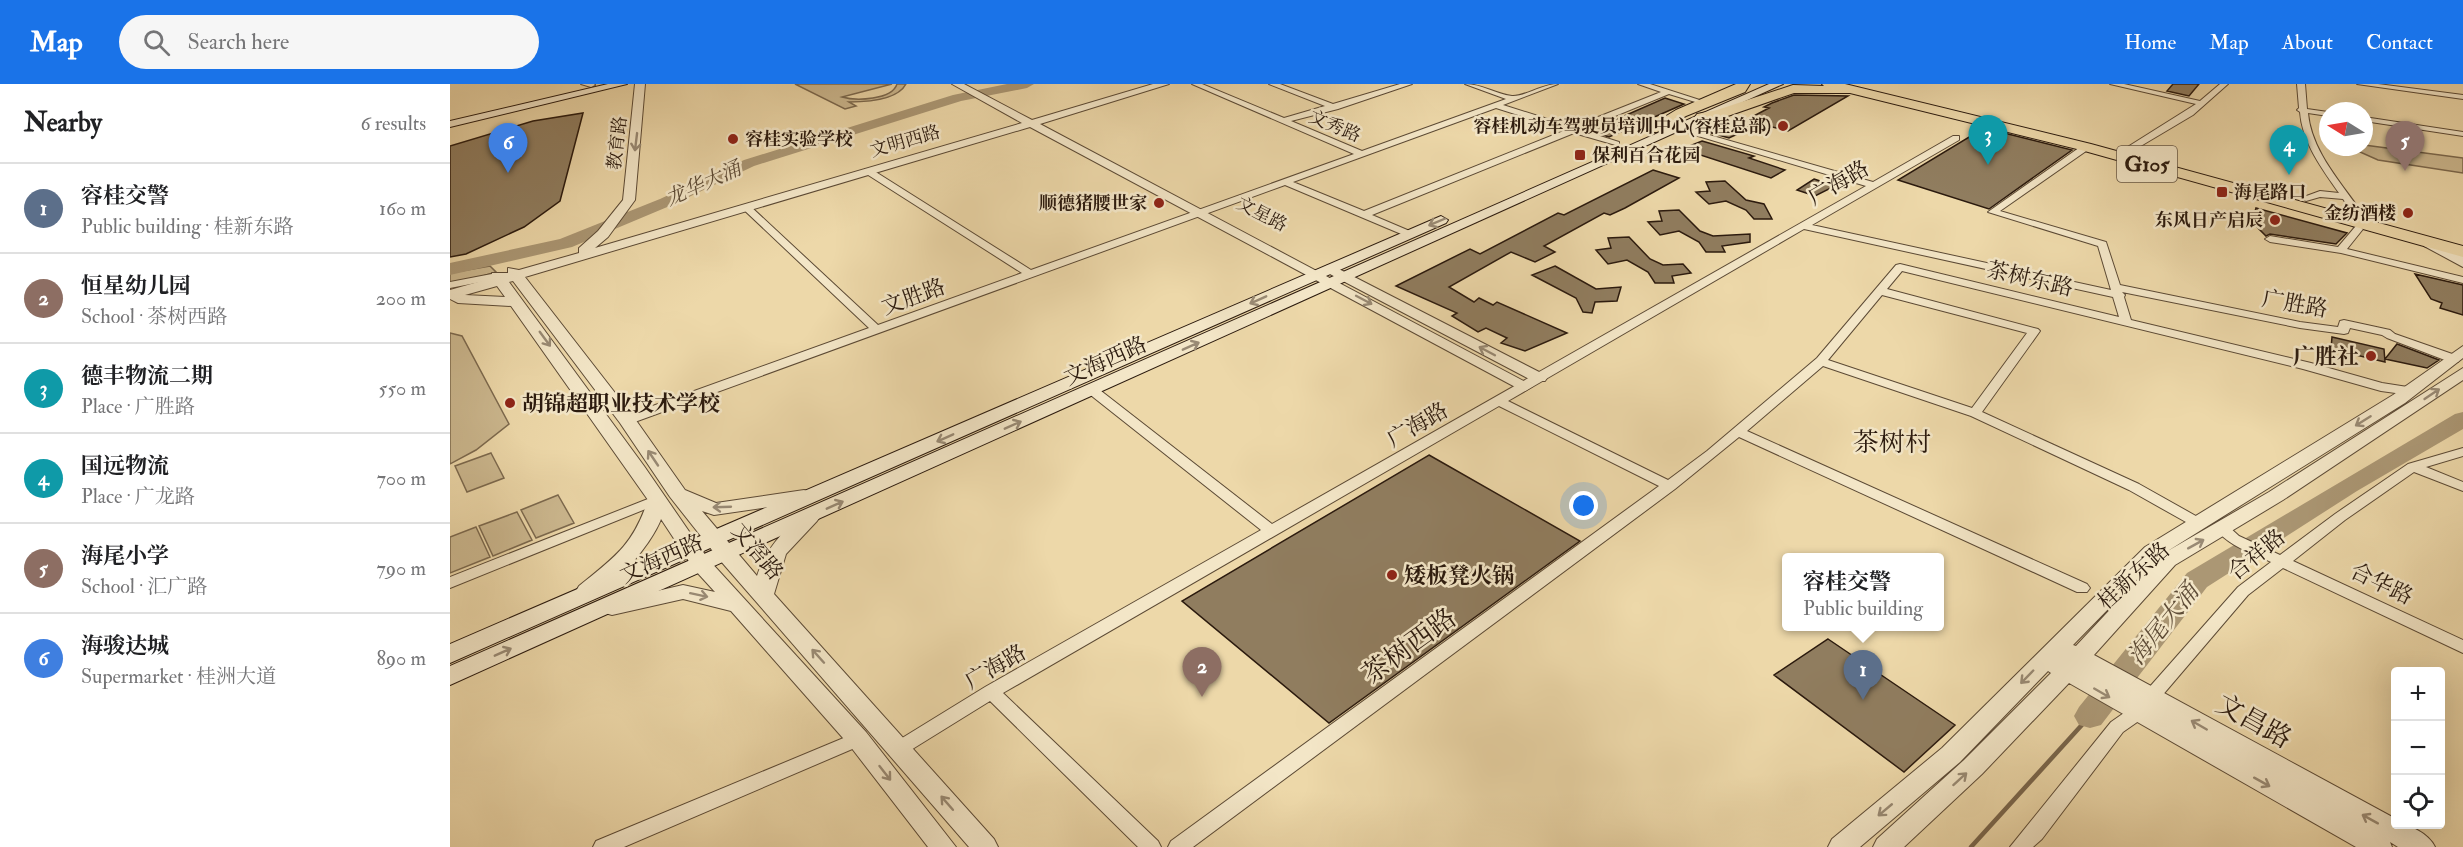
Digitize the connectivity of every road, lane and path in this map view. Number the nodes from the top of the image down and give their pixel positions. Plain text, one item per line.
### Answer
1 (590, 84) edge
2 (622, 84) edge
3 (640, 84) edge
4 (957, 84) edge
5 (1154, 84) edge
6 (1164, 84) edge
7 (1196, 84) edge
8 (1273, 84) edge
9 (1408, 84) edge
10 (1468, 84) edge
11 (1554, 84) edge
12 (1642, 84) edge
13 (1743, 84) edge
14 (1761, 84) edge
15 (1778, 84) edge
16 (1829, 84) edge
17 (1862, 84) edge
18 (1878, 84) edge
19 (2114, 84) edge
20 (2224, 84) edge
21 (2301, 84) edge
22 (2361, 84) edge
23 (978, 92) edge
24 (1668, 92) junction
25 (1892, 94) junction
26 (2463, 97) edge
27 (1514, 99) junction
28 (2200, 103) junction
29 (1495, 105) junction
30 (1335, 107) junction
31 (1006, 108) junction
32 (1703, 110) junction
33 (2301, 110) junction
34 (1068, 111) junction
35 (2319, 113) edge
36 (450, 117) edge
37 (2373, 120) edge
38 (1031, 121) junction
39 (1283, 121) junction
40 (450, 123) edge
41 (1681, 128) junction
42 (1652, 129) junction
43 (1572, 130) junction
44 (2463, 134) edge
45 (1059, 135) junction
46 (982, 136) junction
47 (1956, 138) dead end
48 (1616, 144) junction
49 (2086, 147) junction
50 (2129, 150) junction
51 (1362, 154) junction
52 (868, 171) junction
53 (1286, 182) junction
54 (1874, 185) junction
55 (2346, 197) junction
56 (2306, 198) junction
57 (2352, 206) tunnel mouth
58 (746, 207) junction
59 (1206, 211) junction
60 (1363, 214) junction
61 (1803, 226) junction
62 (2358, 229) dead end
63 (1409, 234) junction
64 (2270, 239) dead end
65 (2419, 239) junction
66 (2463, 240) edge
67 (2341, 250) junction
68 (1913, 251) junction
69 (2463, 252) edge
70 (584, 253) junction
71 (2463, 263) edge
72 (1900, 267) junction
73 (1030, 274) junction
74 (506, 276) junction
75 (1331, 276) junction
76 (2463, 280) edge
77 (450, 285) edge
78 (450, 290) edge
79 (1880, 291) junction
80 (2119, 292) junction
81 (450, 299) edge
82 (524, 299) junction
83 (2126, 321) junction
84 (877, 330) junction
85 (2460, 361) edge
86 (1821, 362) junction
87 (1539, 378) junction
88 (1525, 386) junction
89 (1092, 390) junction
90 (2410, 391) junction
91 (1498, 401) junction
92 (1975, 413) junction
93 (627, 420) junction
94 (1738, 432) junction
95 (2460, 457) edge
96 (2414, 466) junction
97 (1670, 486) junction
98 (2463, 487) edge
99 (821, 492) junction
100 (677, 494) junction
101 (658, 498) junction
102 (810, 517) junction
103 (2198, 523) junction
104 (1272, 531) junction
105 (2228, 534) junction
106 (721, 546) junction
107 (697, 557) junction
108 (2283, 560) junction
109 (450, 583) edge
110 (2082, 588) dead end
111 (763, 596) junction
112 (564, 605) junction
113 (738, 606) junction
114 (582, 617) junction
115 (2463, 647) edge
116 (2052, 652) junction
117 (450, 654) edge
118 (2073, 665) junction
119 (450, 676) edge
120 (991, 692) junction
121 (2146, 702) junction
122 (858, 739) junction
123 (900, 748) junction
124 (603, 847) edge
125 (943, 847) edge
126 (985, 847) edge
127 (1151, 847) edge
128 (1178, 847) edge
129 (1840, 847) edge
130 (1886, 847) edge
131 (2020, 847) edge
132 (2379, 847) edge
133 (2422, 847) edge

1 - 36 main road
2 - 40 main road
3 -> 70 street, 教育路
4 - 23 street, 文星路
5 - 34 street, 文明西路
6 - 34 street, 文明西路
7 - 39 street, 文秀路
8 - 30 street
9 - 30 street
10 - 27 street
11 - 27 street, 文胜路
12 - 24 street
13 - 32 highway
14 - 42 main road, 文海西路
15 - 32 main road, 文海西路
16 - 25 highway, G105
17 - 25 highway, G105
18 - 25 highway
19 - 28 street
20 - 28 street
21 - 33 street
22 - 26 street
23 - 31 street, 文星路
24 - 32 street
24 - 43 street
25 - 32 highway
25 - 49 highway, G105
25 - 50 highway, G105
27 - 29 street, 文胜路
28 - 50 street
29 - 43 street
29 - 51 street, 文胜路
30 - 39 street
31 - 34 street
31 - 38 street, 文星路
31 - 46 street
32 - 41 main road, 文海西路
32 - 42 highway
33 - 35 street
33 - 55 street
34 - 38 street, 文明西路
34 - 45 street
37 - 44 street
38 - 45 street, 文星路
38 - 46 street, 文明西路
39 - 51 street, 文秀路
41 - 54 street
41 - 75 main road, 文海西路
42 - 48 main road, 文海西路
43 - 48 street
43 - 60 street
45 - 46 street
45 - 59 street, 文星路
46 - 52 street, 文明西路
46 - 70 street, 文明西路
47 - 54 street, 广海路
48 -> 63 main road, 文海西路
49 - 65 highway, G105
49 - 80 street
50 - 56 highway, G105
51 - 53 street, 文胜路
52 - 58 street, 文明西路
52 - 73 street
53 - 59 street, 文胜路
53 - 60 street
54 - 61 street, 广海路
55 - 56 street
55 - 57 street
56 - 66 highway, G105
58 - 70 street, 文明西路
58 - 84 street
59 - 73 street, 文胜路
59 - 75 street, 文星路
60 - 63 street
61 - 68 street
61 - 87 street, 广海路
62 - 67 street
63 - 75 main road, 文海西路
64 - 67 street
65 - 69 highway, G105
65 - 71 street
67 - 76 street
68 - 72 street
68 - 80 street
70 - 74 street, 文明西路
70 - 82 street
72 - 79 street
72 - 83 street, 茶树东路
73 - 84 street, 文胜路
74 - 77 street
74 - 78 street, 文明西路
74 - 81 street, 文明西路
74 - 82 street, 文滘路
87 -> 75 street, 文星路
75 -> 88 street, 文星路
89 -> 75 main road, 文海西路
75 -> 99 main road, 文海西路
79 - 86 street
79 - 92 street
80 - 83 street
80 - 85 street, 广胜路
81 - 82 street
82 - 93 street, 文滘路
82 -> 101 street, 文滘路
83 - 90 street, 茶树东路
84 - 93 street, 文胜路
85 - 90 street, 桂新东路
105 -> 85 street, 桂新东路
86 - 92 street
86 - 94 street
87 - 88 street, 广海路
88 - 91 street, 广海路
102 -> 89 main road, 文海西路
89 - 104 street
90 -> 103 street, 桂新东路
91 - 97 street
91 - 104 street, 广海路
92 - 103 street
100 -> 93 street, 文滘路
94 - 97 street, 茶树西路
94 - 110 street
95 - 96 street, 合祥路
96 - 98 street
96 - 108 street, 合祥路
97 - 128 street, 茶树西路
99 -> 100 street
99 - 106 main road, 文海西路
100 - 106 street, 文滘路
101 - 107 street, 文滘路
101 - 109 street
101 - 112 street
102 - 106 main road, 文海西路
102 - 111 street
103 - 116 street, 桂新东路
104 - 120 street, 广海路
105 - 108 street, 合华路
118 -> 105 street, 桂新东路
106 - 107 main road, 文海西路
106 - 111 street, 文滘路
107 - 112 main road, 文海西路
107 - 113 street, 文滘路
107 - 114 main road, 文海西路
108 - 115 street, 合华路
108 - 121 street, 合祥路
123 -> 111 street, 文滘路
112 - 117 main road, 文海西路
114 -> 113 street
113 - 122 street, 文滘路
119 -> 114 main road, 文海西路
116 - 118 street, 文昌路
116 -> 129 street, 桂新东路
118 - 121 street, 文昌路
130 -> 118 street, 桂新东路
120 - 123 street, 广海路
120 - 127 street
121 - 131 street, 合祥路
121 -> 132 street, 文昌路
133 -> 121 street, 文昌路
122 - 124 street
122 -> 125 street, 文滘路
126 -> 123 street, 文滘路

